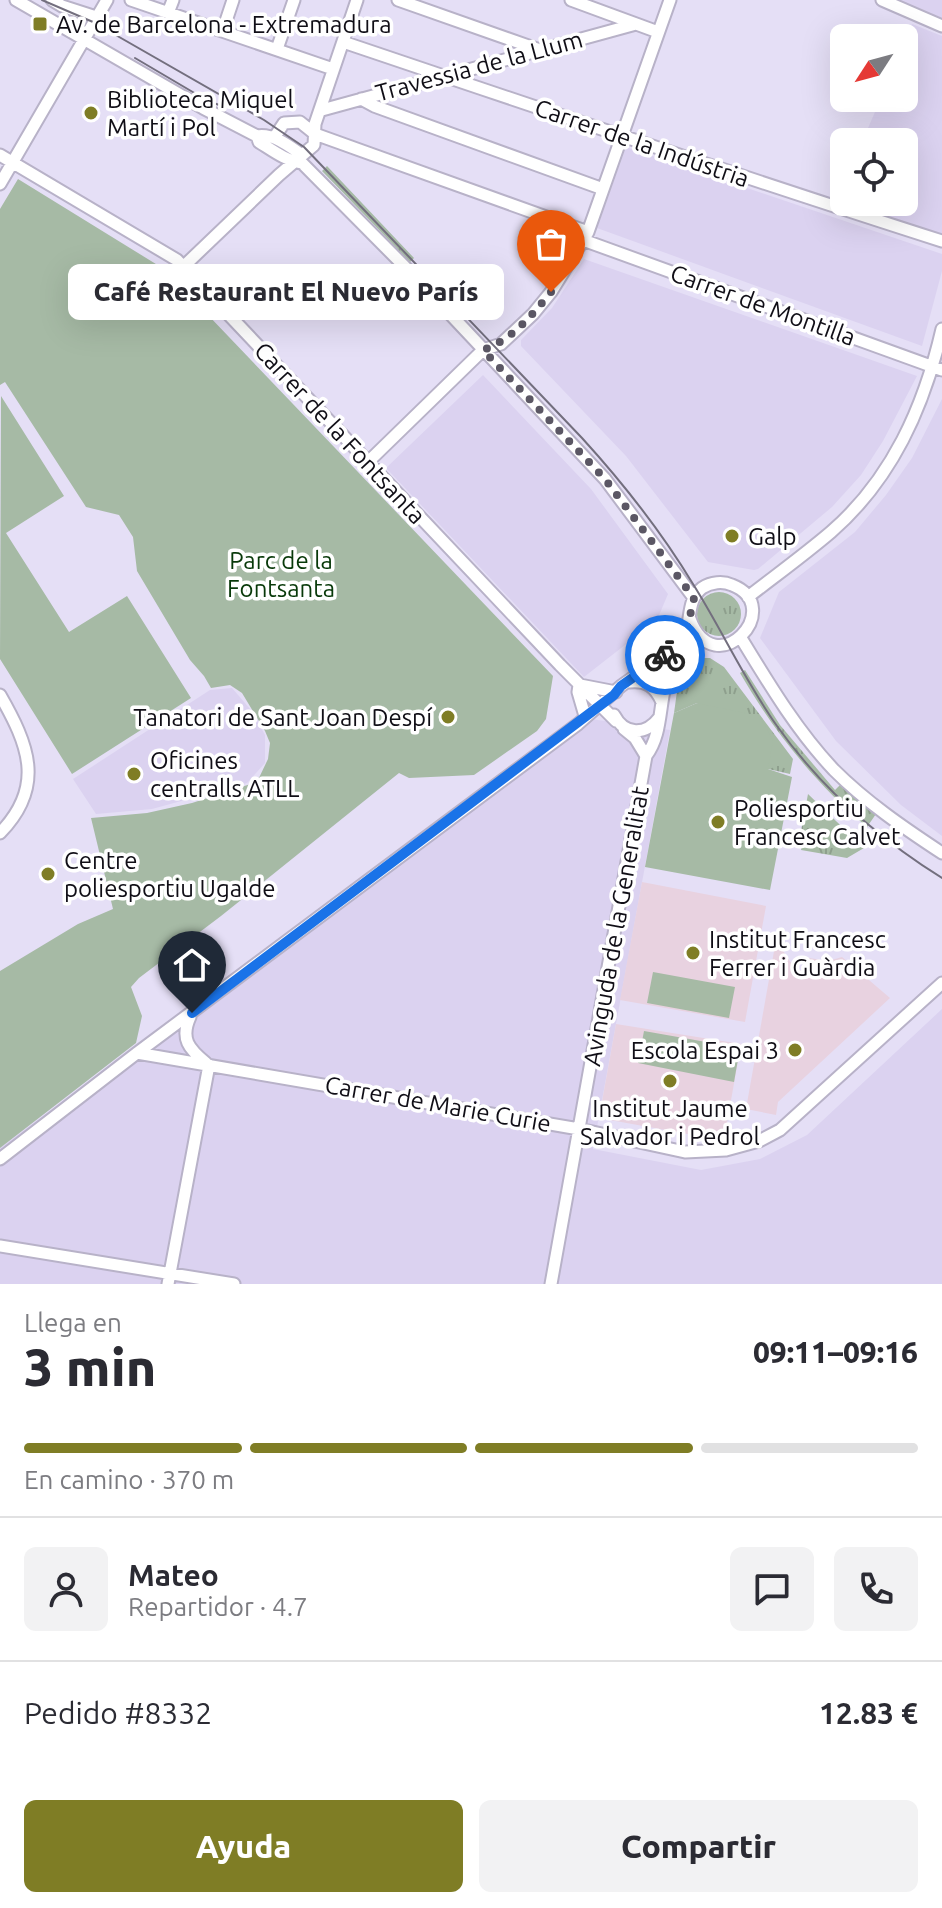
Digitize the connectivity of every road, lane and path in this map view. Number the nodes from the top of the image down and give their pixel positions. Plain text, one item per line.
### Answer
1 (16, 0) edge
2 (107, 0) edge
3 (131, 0) edge
4 (173, 0) edge
5 (233, 0) edge
6 (294, 0) edge
7 (357, 0) edge
8 (398, 0) edge
9 (571, 0) edge
10 (670, 0) edge
11 (882, 0) edge
12 (60, 2) edge
13 (168, 13) junction
14 (96, 17) junction
15 (636, 24) junction
16 (942, 26) edge
17 (223, 30) junction
18 (658, 32) junction
19 (84, 37) junction
20 (343, 42) junction
21 (277, 49) junction
22 (537, 49) junction
23 (333, 69) junction
24 (448, 76) junction
25 (361, 99) junction
26 (322, 110) junction
27 (315, 134) junction
28 (257, 136) junction
29 (274, 138) junction
30 (622, 138) junction
31 (277, 153) junction
32 (0, 155) edge
33 (299, 160) junction
34 (13, 162) junction
35 (0, 184) edge
36 (603, 189) junction
37 (586, 236) junction
38 (942, 241) edge
39 (183, 267) junction
40 (942, 329) edge
41 (483, 350) junction
42 (938, 368) edge
43 (368, 462) junction
44 (748, 597) junction
45 (694, 598) junction
46 (690, 619) junction
47 (741, 638) junction
48 (703, 639) junction
49 (628, 683) junction
50 (579, 685) junction
51 (615, 694) junction
52 (0, 695) edge
53 (662, 702) junction
54 (600, 706) junction
55 (585, 716) junction
56 (659, 718) junction
57 (620, 724) junction
58 (646, 756) junction
59 (0, 833) edge
60 (942, 853) edge
61 (942, 983) edge
62 (192, 1013) junction
63 (137, 1053) junction
64 (209, 1065) junction
65 (579, 1129) junction
66 (0, 1159) edge
67 (0, 1246) edge
68 (169, 1278) edge
69 (234, 1284) edge
70 (551, 1284) edge

1 - 19 street
2 - 14 street
3 - 13 street
4 - 13 street
5 - 17 street
6 - 21 street
7 - 20 street
8 - 22 street
9 - 15 street
10 - 18 street
11 - 16 street
12 - 14 street
12 - 19 street
13 - 17 street
14 - 19 street
15 - 18 street
15 - 22 street, Travessia de la Llum
17 - 21 street
18 - 30 street
19 - 28 street
19 - 34 street
20 - 23 street
20 - 24 street, Carrer de la Indústria
21 - 23 street
22 - 24 street, Travessia de la Llum
23 - 26 street
24 - 25 street, Travessia de la Llum
24 - 30 street, Carrer de la Indústria
25 - 26 street, Travessia de la Llum
25 - 36 street
26 - 27 street
27 - 29 street, Carrer de Montilla
27 - 33 street
27 - 37 street, Carrer de Montilla
28 - 29 street
28 - 31 street
29 - 31 street
29 - 33 street
30 - 36 street
30 - 38 street, Carrer de la Indústria
31 - 33 street
32 - 34 street, Carrer de la Fontsanta
33 - 39 street
33 - 41 street
34 - 35 street
34 - 39 street, Carrer de la Fontsanta
36 - 37 street
37 - 41 street
37 - 42 street, Carrer de Montilla
39 - 43 street, Carrer de la Fontsanta
40 - 42 street
41 - 43 street
41 - 45 street
42 - 44 street
43 - 50 street, Carrer de la Fontsanta
44 - 45 street
44 - 47 street
45 - 46 street
46 - 48 street
46 - 49 street
47 - 48 street
47 - 60 street
48 - 53 street
49 - 51 street
49 - 53 street
50 - 51 street
50 - 54 street, Carrer de la Fontsanta
50 - 55 street
51 - 54 street
51 - 57 street
52 - 59 street
53 - 56 street
54 - 55 street
54 - 57 street, Carrer de la Fontsanta
55 - 62 street
56 - 57 street
56 - 58 street, Avinguda de la Generalitat
57 - 58 street, Avinguda de la Generalitat
58 - 65 street, Avinguda de la Generalitat
61 - 65 street, Carrer de Marie Curie
62 - 63 street
62 - 64 street
63 - 64 street, Carrer de Marie Curie
63 - 66 street
64 - 65 street, Carrer de Marie Curie
64 - 68 street
65 - 70 street, Avinguda de la Generalitat
67 - 68 street
68 - 69 street

